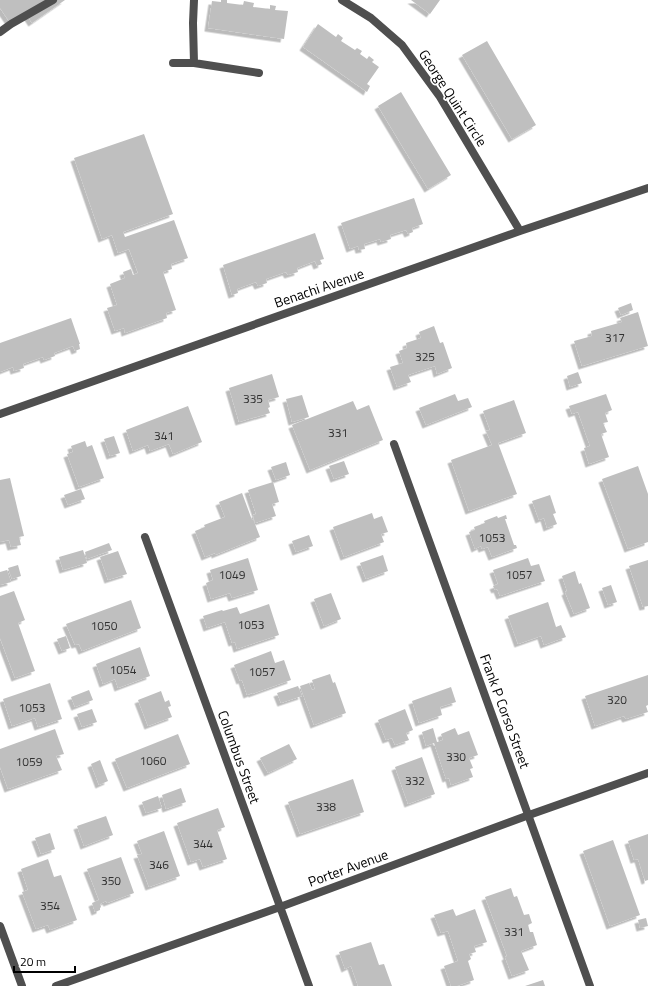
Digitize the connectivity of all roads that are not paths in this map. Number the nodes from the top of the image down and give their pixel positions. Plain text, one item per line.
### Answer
1 (53, 0) edge
2 (194, 0) edge
3 (342, 0) edge
4 (0, 32) edge
5 (172, 63) dead end
6 (194, 63) junction
7 (259, 73) dead end
8 (648, 188) edge
9 (520, 231) junction
10 (0, 414) edge
11 (394, 444) dead end
12 (145, 537) dead end
13 (648, 773) edge
14 (529, 815) junction
15 (280, 907) junction
16 (0, 926) edge
17 (22, 986) edge
18 (56, 986) edge
19 (309, 986) edge
20 (590, 986) edge

1 - 4 street
2 - 6 street
3 - 9 street, George Quint Circle
5 - 6 street
6 - 7 street
8 - 9 street, Benachi Avenue
9 - 10 street, Benachi Avenue
11 - 14 street, Frank P Corso Street
12 - 15 street, Columbus Street
13 - 14 street, Porter Avenue
14 - 15 street, Porter Avenue
14 - 20 street, Frank P Corso Street
15 - 18 street, Porter Avenue
15 - 19 street, Columbus Street
16 - 17 street

